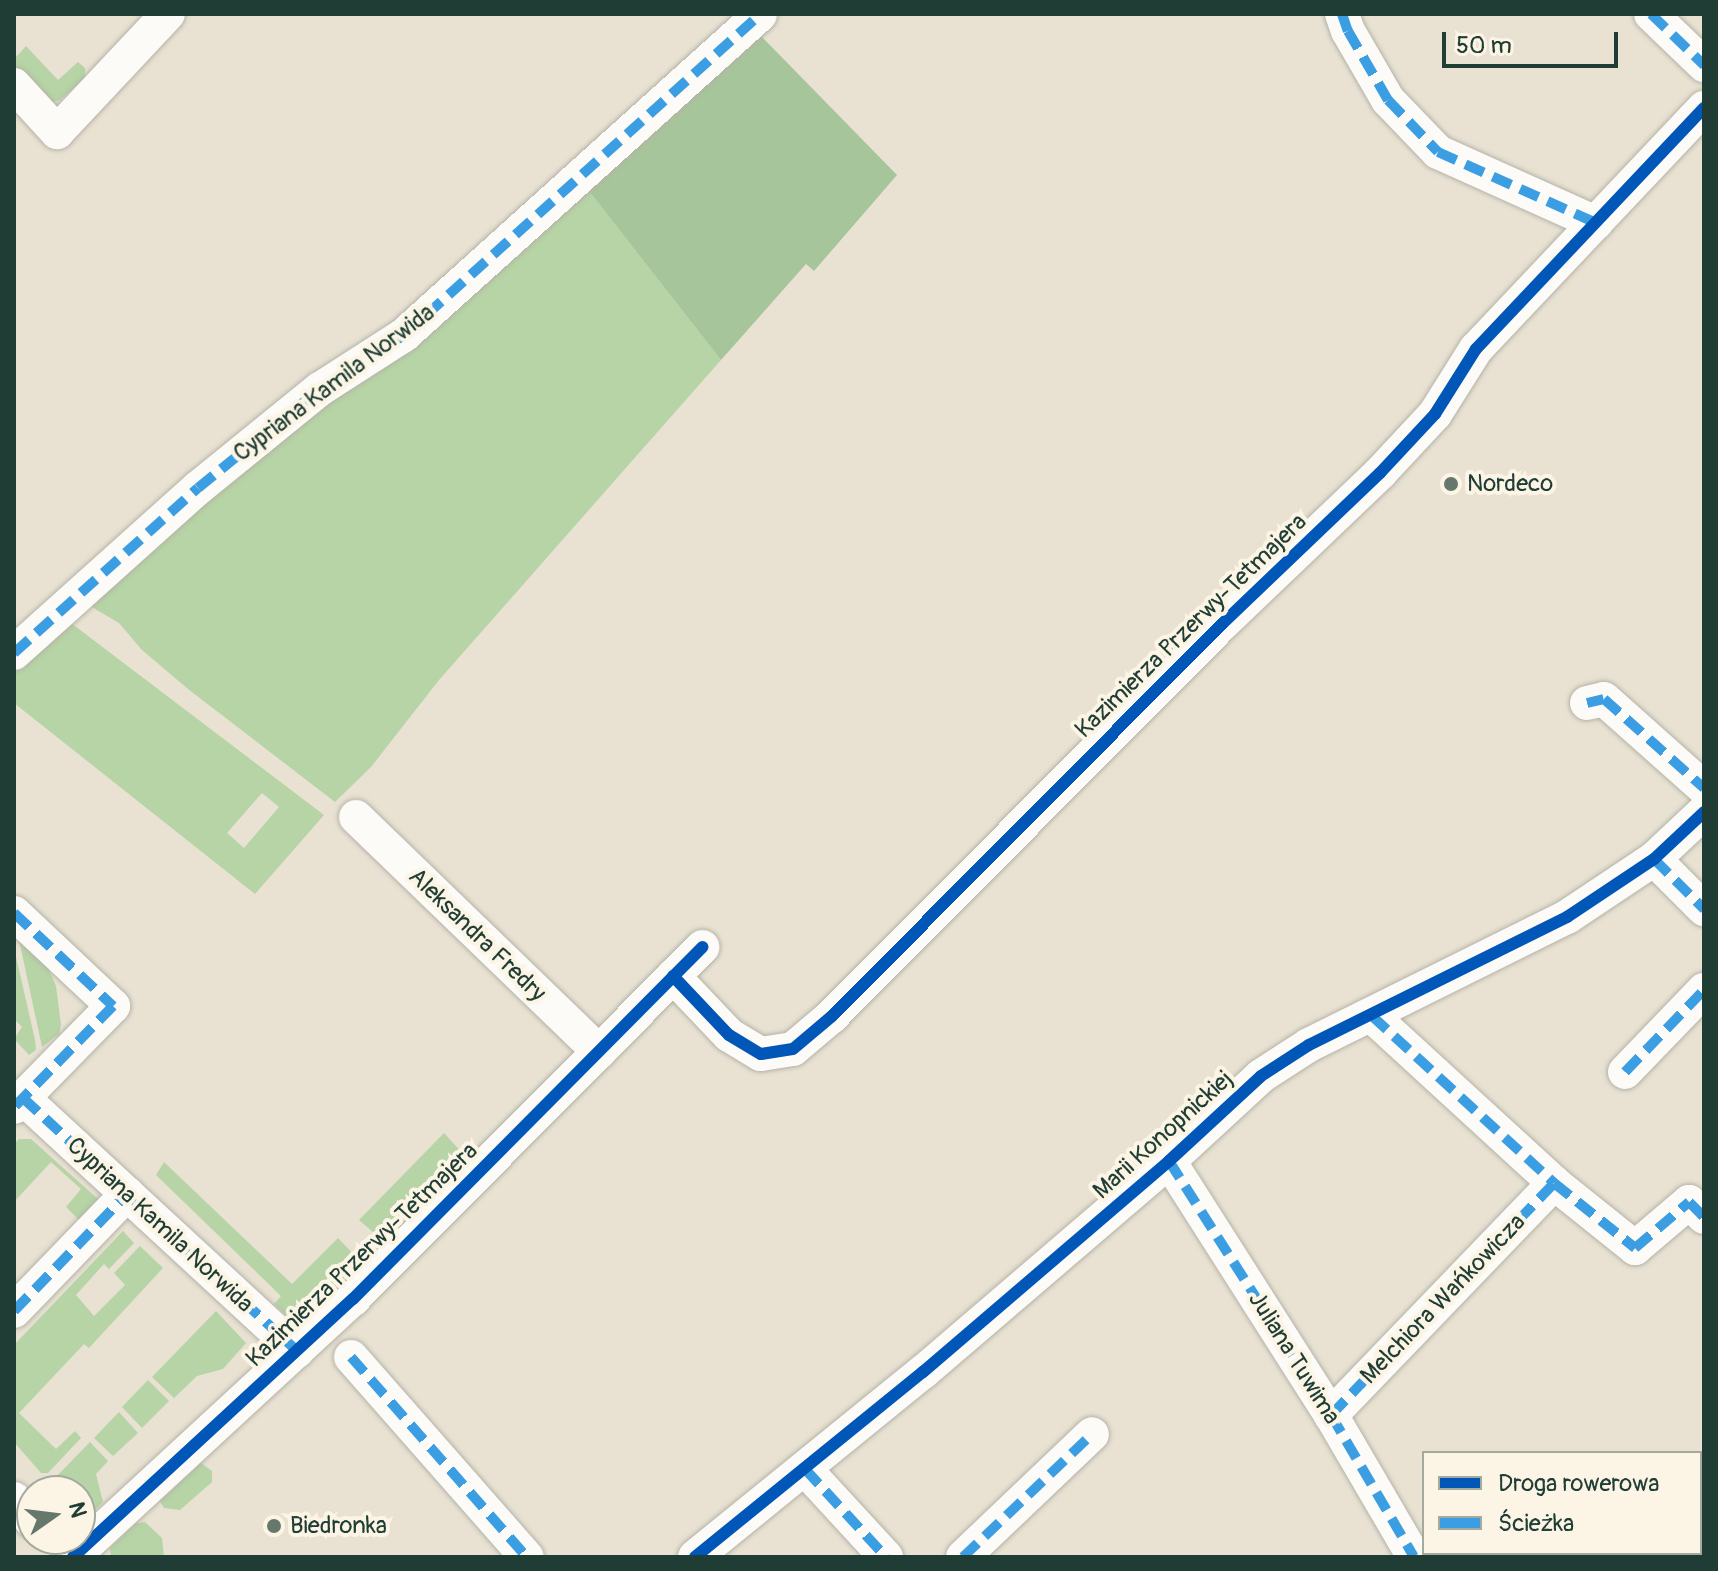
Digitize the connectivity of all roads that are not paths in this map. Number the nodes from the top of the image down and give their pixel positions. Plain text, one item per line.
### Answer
1 (168, 14) edge
2 (760, 14) edge
3 (1342, 14) edge
4 (1651, 14) edge
5 (1704, 65) edge
6 (14, 85) edge
7 (1704, 108) edge
8 (1596, 223) junction
9 (14, 653) edge
10 (1587, 703) dead end
11 (1704, 788) edge
12 (1704, 812) edge
13 (356, 817) dead end
14 (1654, 859) junction
15 (1704, 909) edge
16 (14, 913) edge
17 (702, 947) dead end
18 (673, 976) junction
19 (1704, 990) edge
20 (1372, 1016) junction
21 (599, 1052) junction
22 (1625, 1072) dead end
23 (19, 1102) edge
24 (1169, 1161) junction
25 (1554, 1183) junction
26 (127, 1194) junction
27 (1704, 1217) edge
28 (14, 1311) edge
29 (297, 1351) junction
30 (351, 1357) dead end
31 (1331, 1415) junction
32 (1092, 1434) dead end
33 (805, 1469) junction
34 (73, 1557) edge
35 (527, 1557) edge
36 (695, 1557) edge
37 (886, 1557) edge
38 (963, 1557) edge
39 (1414, 1557) edge

1 - 6 street
2 - 9 street, Cypriana Kamila Norwida
3 - 8 street
4 - 5 street
7 - 8 street, Kazimierza Przerwy-Tetmajera
8 - 18 street, Kazimierza Przerwy-Tetmajera
10 - 11 street
12 - 14 street, Marii Konopnickiej
13 - 21 street, Aleksandra Fredry
14 - 15 street
14 - 20 street, Marii Konopnickiej
16 - 23 street, Cypriana Kamila Norwida
17 - 18 street, Kazimierza Przerwy-Tetmajera
18 - 21 street, Kazimierza Przerwy-Tetmajera
19 - 22 street
20 - 24 street, Marii Konopnickiej
20 - 25 street
21 - 29 street, Kazimierza Przerwy-Tetmajera
23 - 26 street, Cypriana Kamila Norwida
24 - 31 street, Juliana Tuwima
24 - 33 street, Marii Konopnickiej
25 - 27 street
25 - 31 street, Melchiora Wańkowicza
26 - 28 street
26 - 29 street, Cypriana Kamila Norwida
29 - 34 street, Kazimierza Przerwy-Tetmajera
30 - 35 street
31 - 39 street, Juliana Tuwima
32 - 38 street
33 - 36 street, Marii Konopnickiej
33 - 37 street

